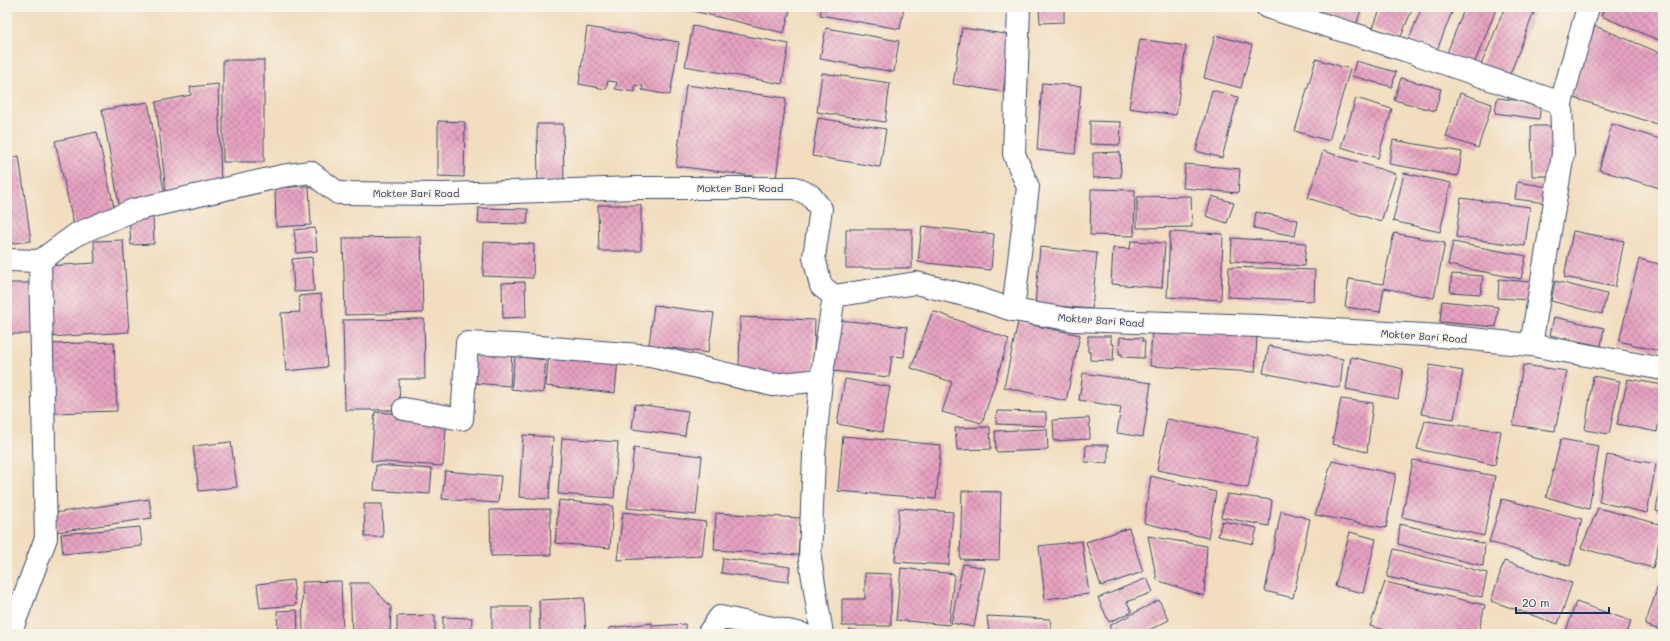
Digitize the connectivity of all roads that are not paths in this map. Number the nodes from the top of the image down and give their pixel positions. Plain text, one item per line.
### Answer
1 (1018, 7) edge
2 (1267, 7) edge
3 (1588, 7) edge
4 (1561, 103) junction
5 (7, 260) edge
6 (40, 261) junction
7 (834, 296) junction
8 (1014, 310) junction
9 (1531, 345) junction
10 (1663, 369) edge
11 (821, 380) junction
12 (404, 409) dead end
13 (10, 634) edge
14 (708, 634) edge
15 (802, 634) edge
16 (822, 634) edge

1 - 8 street
2 - 4 street
3 - 4 street
4 - 9 street
5 - 6 street
6 - 7 street, Mokter Bari Road
6 - 13 street
7 - 8 street, Mokter Bari Road
7 - 11 street
8 - 9 street, Mokter Bari Road
9 - 10 street, Mokter Bari Road
11 - 12 street
11 - 16 street
14 - 15 street

